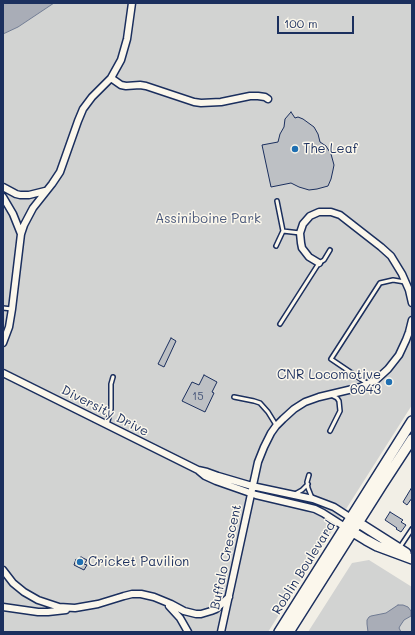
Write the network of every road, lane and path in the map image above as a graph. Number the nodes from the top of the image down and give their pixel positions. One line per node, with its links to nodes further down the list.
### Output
1 (132, 3): 2 (street)
2 (111, 78): 3 (street); 5 (street)
3 (268, 99)
4 (3, 187): 5 (street)
5 (45, 191): 10 (street)
6 (3, 197): 10 (street)
7 (277, 201): 8 (lane)
8 (283, 231): 9 (lane); 11 (lane)
9 (300, 233): 13 (street); 14 (street)
10 (21, 234): 17 (street)
11 (276, 246)
12 (330, 250): 13 (lane)
13 (318, 263): 19 (lane)
14 (406, 282): 15 (street); 23 (lane)
15 (412, 303)
16 (3, 308): 17 (lane)
17 (12, 309): 20 (street)
18 (412, 320): 23 (street, Buffalo Crescent)
19 (280, 324)
20 (3, 344)
21 (3, 373): 27 (street, Diversity Drive)
22 (113, 377): 27 (lane)
23 (368, 384): 24 (street, Buffalo Crescent)
24 (330, 394): 28 (street, Buffalo Crescent); 29 (lane)
25 (234, 397): 28 (lane)
26 (412, 422): 30 (main road, Roblin Boulevard)
27 (108, 425): 31 (street, Diversity Drive)
28 (276, 426): 34 (street, Buffalo Crescent)
29 (330, 431)
30 (410, 436): 38 (main road, Roblin Boulevard)
31 (198, 470): 34 (street, Diversity Drive); 35 (street, Diversity Drive)
32 (309, 475): 33 (lane)
33 (308, 484): 36 (lane); 37 (lane)
34 (252, 486): 35 (street, Buffalo Crescent); 36 (street, Diversity Drive)
35 (251, 494): 39 (street, Diversity Drive); 44 (street, Buffalo Crescent)
36 (293, 495): 37 (street, Diversity Drive)
37 (313, 499): 38 (street, Diversity Drive)
38 (354, 521): 39 (main road, Roblin Boulevard); 41 (main road)
39 (349, 529): 41 (main road); 50 (main road, Roblin Boulevard); 51 (main road, Roblin Boulevard)
40 (412, 529): 41 (lane)
41 (398, 550): 42 (main road)
42 (412, 558)
43 (3, 570): 47 (street)
44 (229, 597): 45 (street); 49 (street, Buffalo Crescent)
45 (168, 603): 47 (street); 48 (street)
46 (3, 607): 47 (street)
47 (75, 608)
48 (188, 632)
49 (221, 632)
50 (279, 632)
51 (289, 632)

